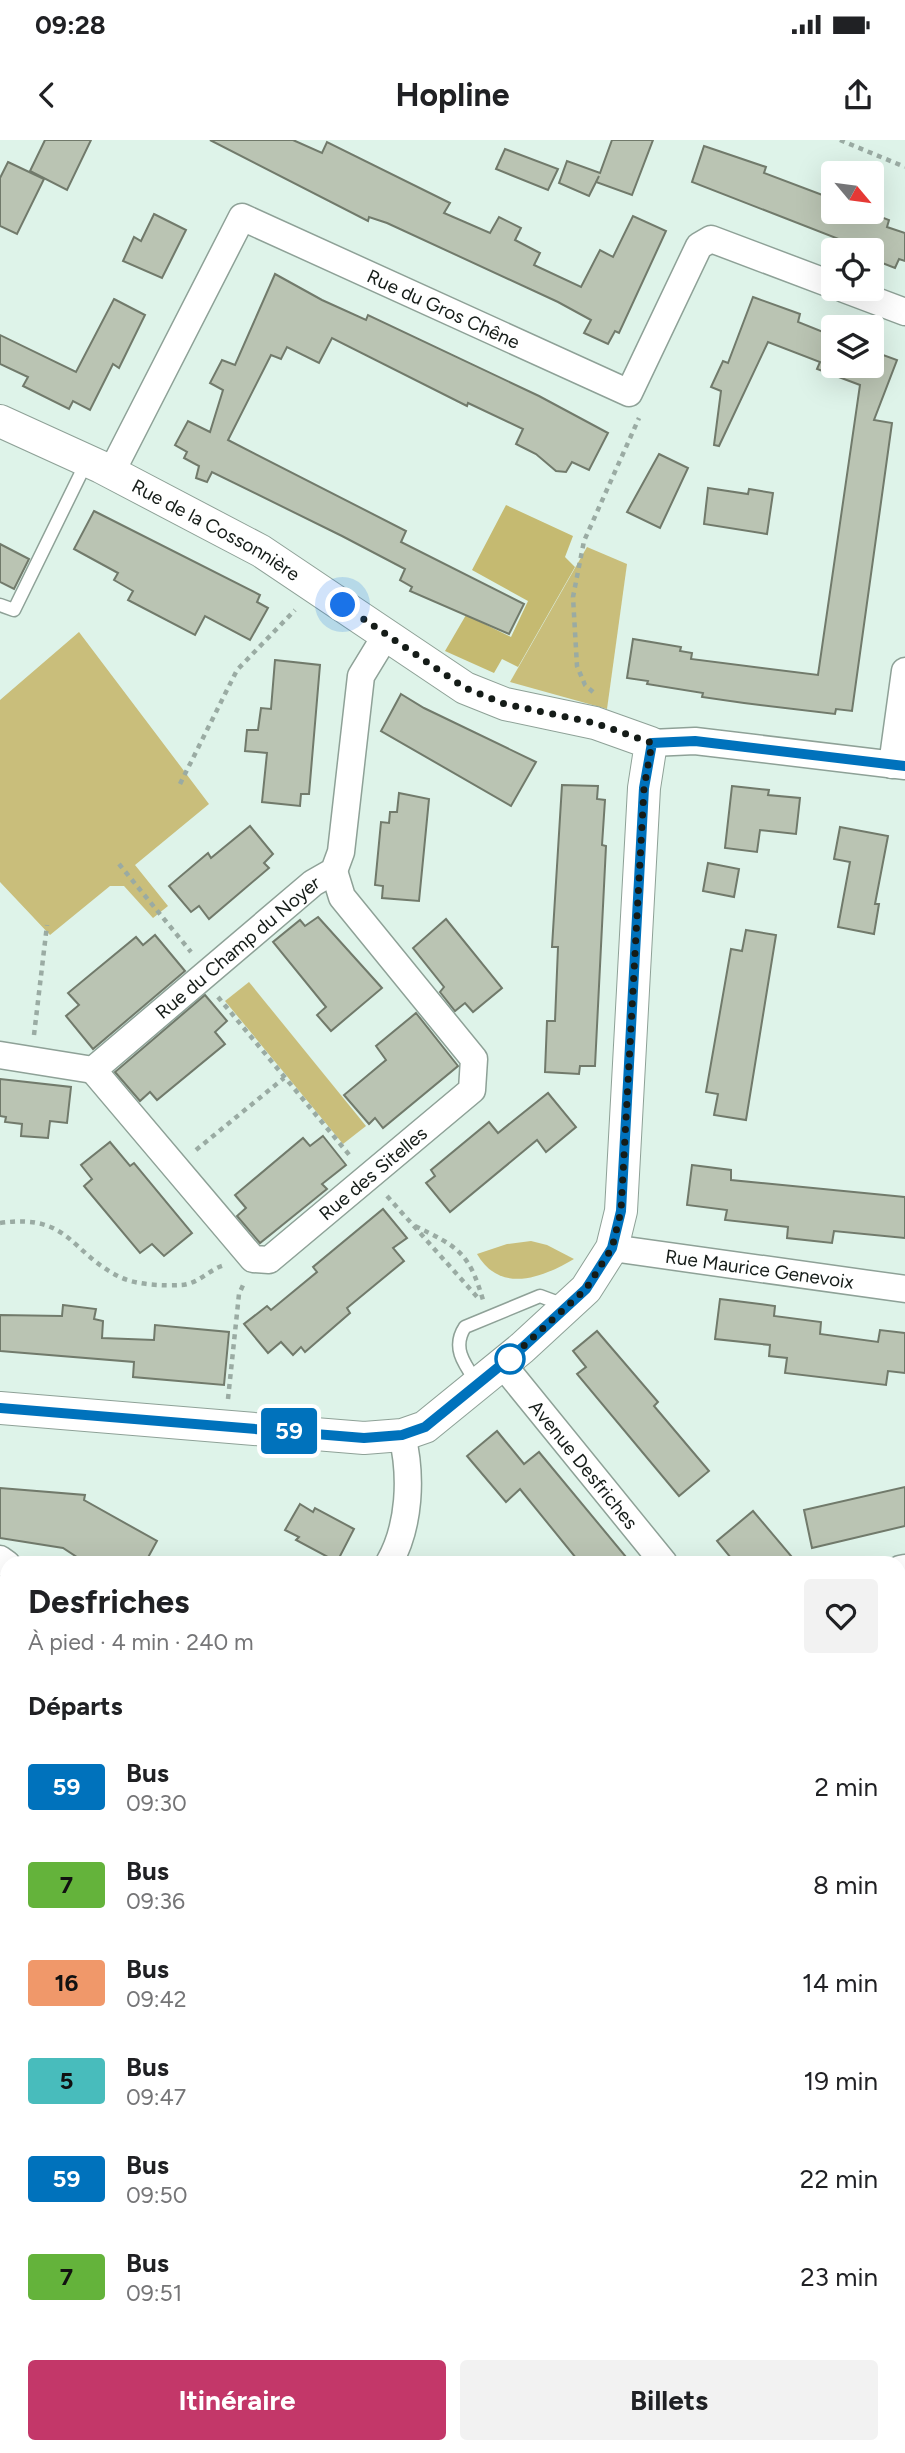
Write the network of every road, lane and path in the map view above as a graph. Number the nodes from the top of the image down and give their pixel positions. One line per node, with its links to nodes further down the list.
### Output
1 (839, 140): 2 (path)
2 (905, 167)
3 (821, 280): 6 (street)
4 (876, 301): 5 (street)
5 (905, 312)
6 (629, 393): 8 (street, Rue du Gros Chêne); 13 (path)
7 (0, 421): 8 (street, Rue de la Cossonnière)
8 (99, 467): 9 (street, Rue de la Cossonnière); 10 (lane)
9 (321, 590): 11 (street, Rue de la Cossonnière); 16 (path)
10 (0, 604)
11 (386, 635): 14 (street, Rue de la Cossonnière); 18 (street, Rue du Champ du Noyer)
12 (905, 670): 15 (street)
13 (598, 696)
14 (652, 743): 15 (street, Rue de la Cossonnière); 29 (street)
15 (898, 766)
16 (180, 784)
17 (119, 864): 20 (path)
18 (334, 871): 20 (street, Rue du Champ du Noyer); 26 (street, Rue des Sitelles)
19 (47, 925): 22 (path)
20 (204, 974): 23 (street, Rue du Champ du Noyer); 24 (path)
21 (0, 1055): 22 (street)
22 (31, 1060): 23 (street)
23 (93, 1070): 25 (street)
24 (284, 1078): 25 (path); 26 (path)
25 (176, 1167): 30 (street)
26 (368, 1175): 28 (path); 30 (street, Rue des Sitelles)
27 (0, 1223): 30 (path)
28 (411, 1224): 28 (path)
29 (612, 1248): 31 (street, Rue Maurice Genevoix); 32 (street)
30 (253, 1259): 36 (path)
31 (905, 1289)
32 (568, 1306): 33 (street); 34 (lane)
33 (503, 1365): 34 (street); 39 (street, Avenue Desfriches)
34 (478, 1384): 37 (street)
35 (0, 1408): 36 (street)
36 (225, 1426): 37 (street)
37 (402, 1435): 38 (street)
38 (392, 1556)
39 (658, 1556)

